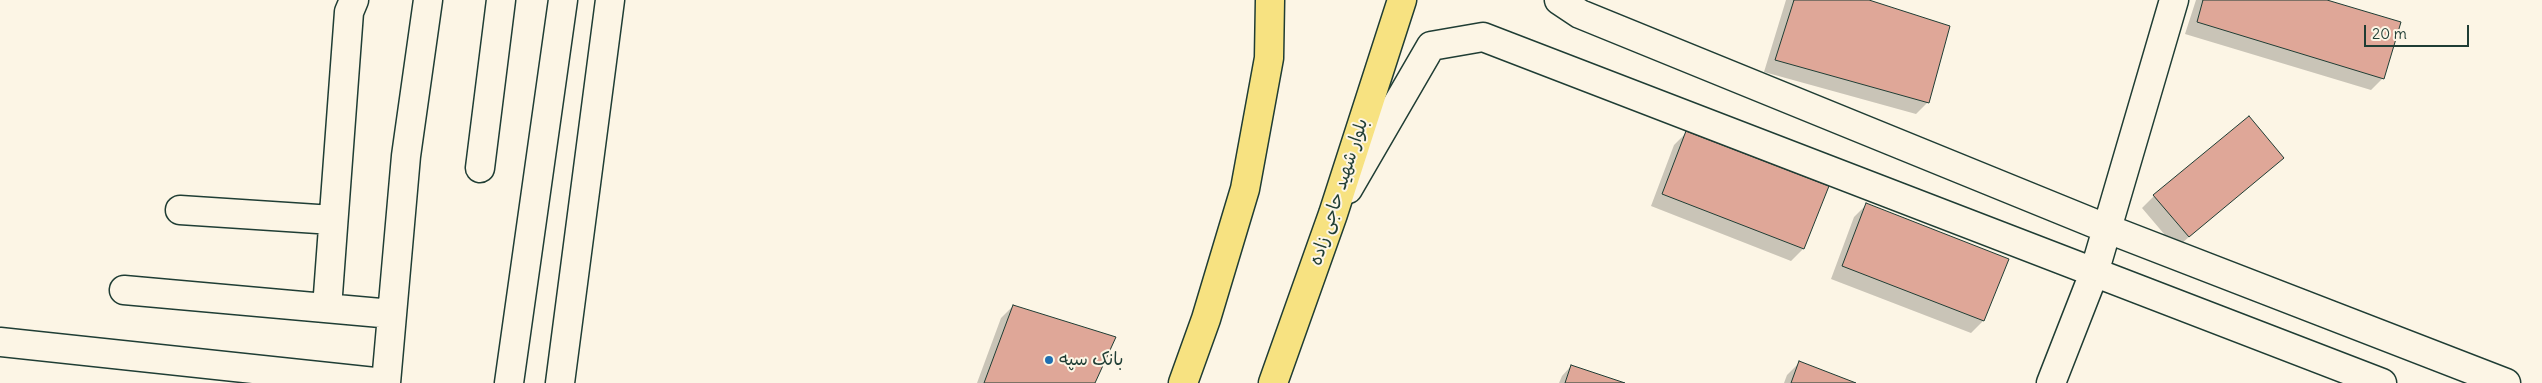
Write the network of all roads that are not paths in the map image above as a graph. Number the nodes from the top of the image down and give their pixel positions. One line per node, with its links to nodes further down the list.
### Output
1 (354, 0): 13 (lane)
2 (428, 0): 18 (lane)
3 (500, 0): 10 (lane)
4 (563, 0): 22 (lane)
5 (610, 0): 23 (lane)
6 (1270, 0): 20 (main road)
7 (1402, 0): 12 (main road, بلوار شهید حاجی زاده)
8 (1559, 0): 14 (lane)
9 (2174, 0): 14 (lane)
10 (480, 168)
11 (180, 210): 13 (lane)
12 (1333, 214): 15 (lane); 24 (main road, بلوار شهید حاجی زاده)
13 (333, 220): 17 (lane)
14 (2108, 229): 15 (lane); 27 (lane)
15 (2094, 273): 25 (lane); 26 (lane)
16 (124, 290): 17 (lane)
17 (327, 308): 18 (lane)
18 (392, 314): 21 (lane)
19 (0, 342): 21 (lane)
20 (1183, 382)
21 (385, 383)
22 (509, 383)
23 (560, 383)
24 (1273, 383)
25 (2051, 383)
26 (2382, 383)
27 (2506, 383)

